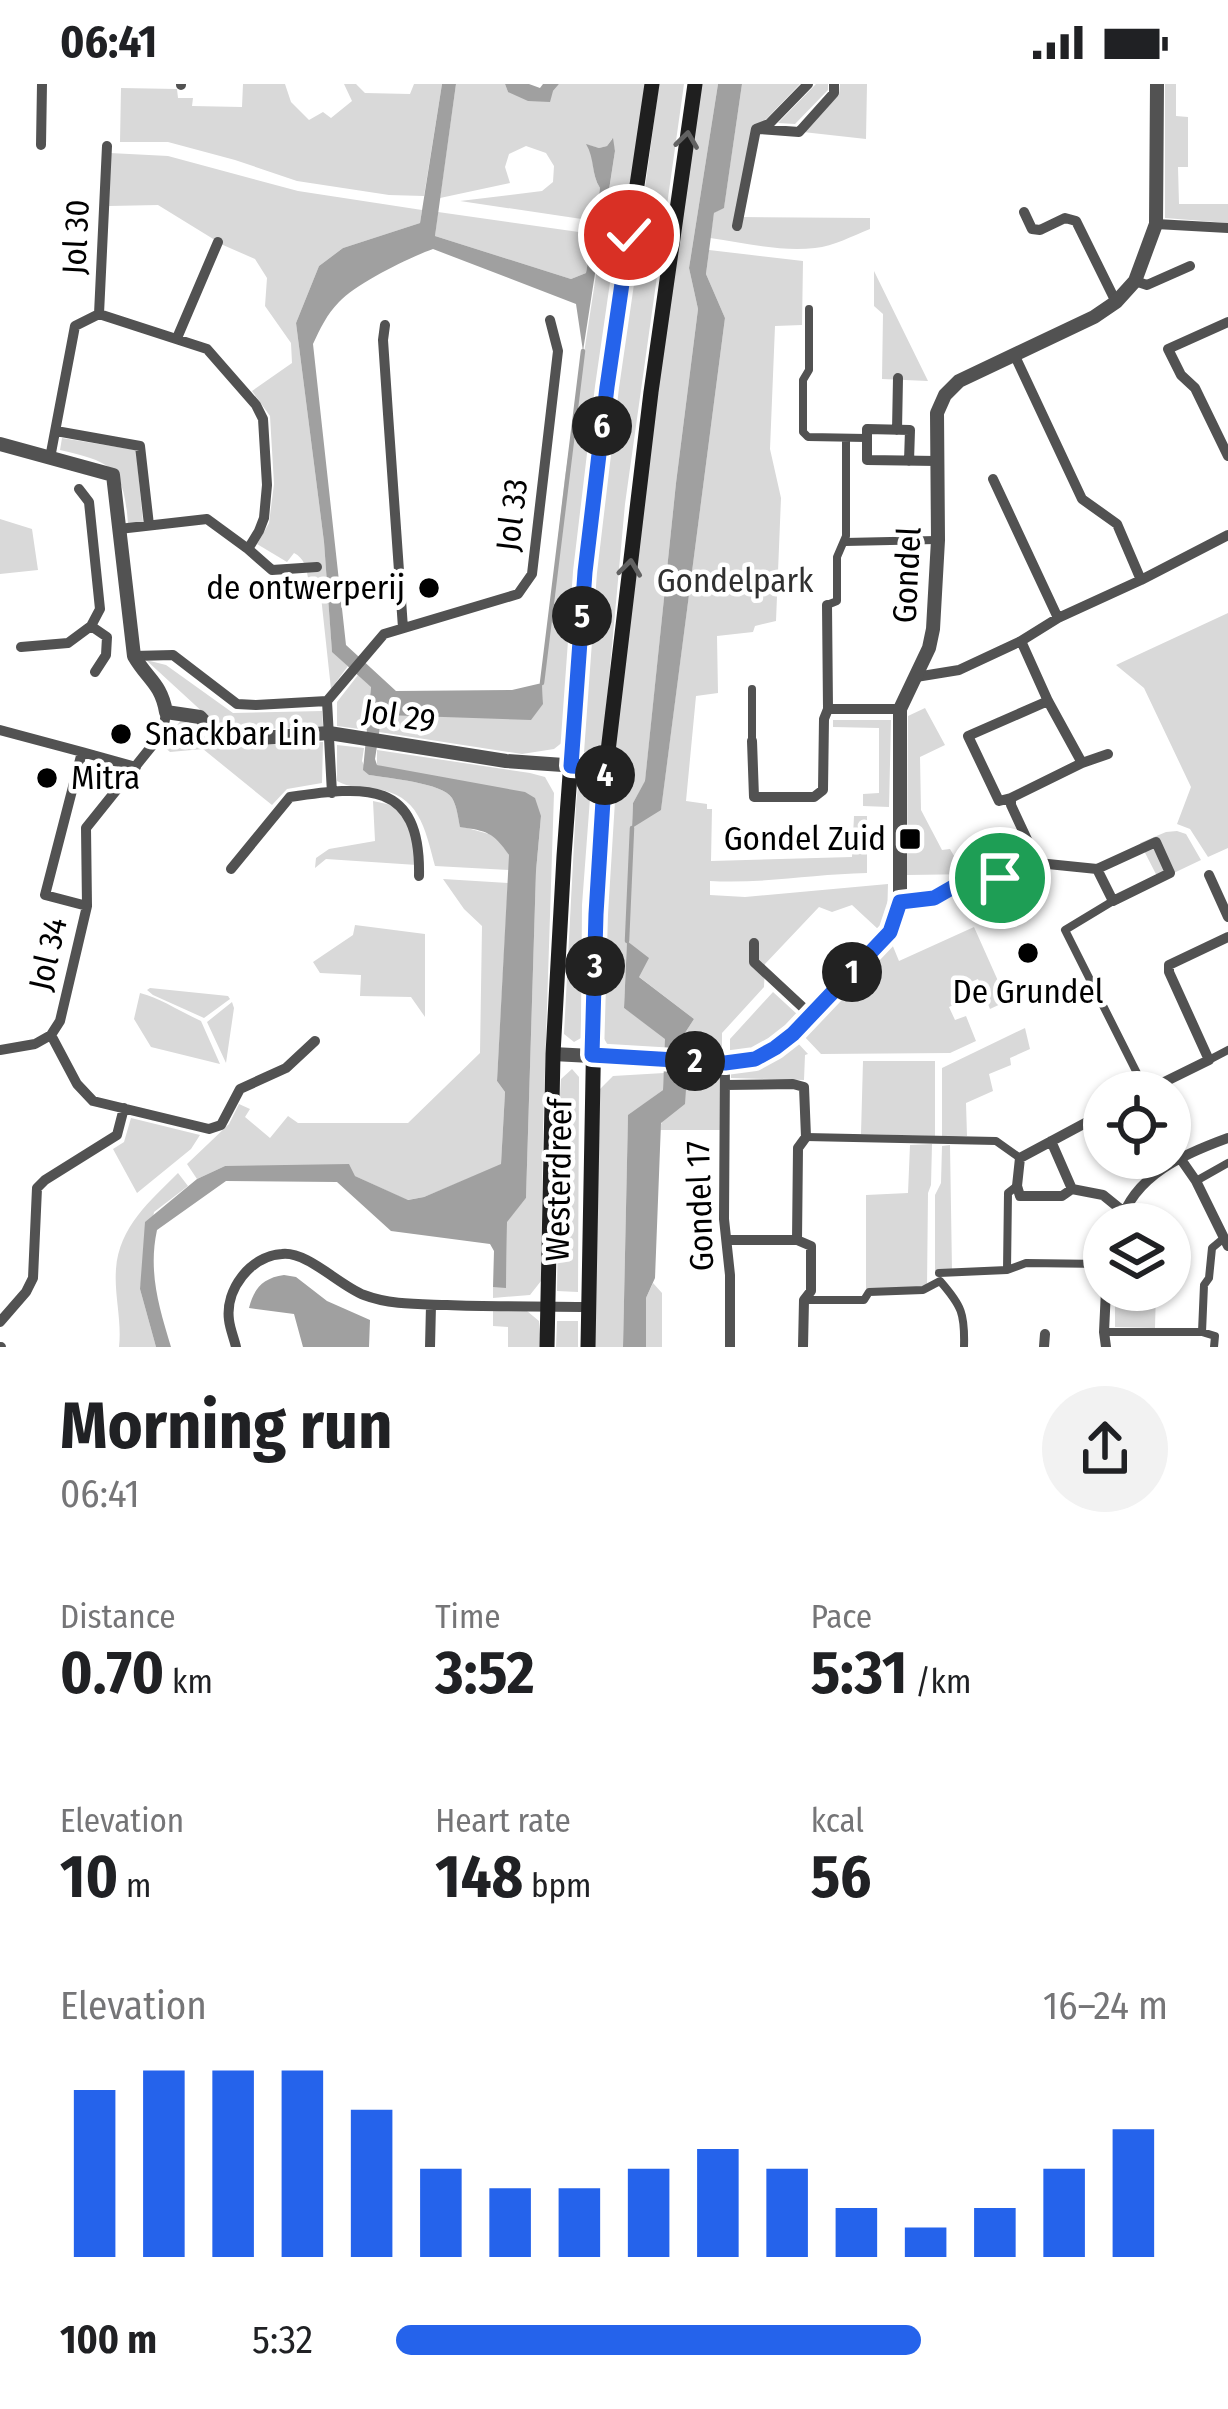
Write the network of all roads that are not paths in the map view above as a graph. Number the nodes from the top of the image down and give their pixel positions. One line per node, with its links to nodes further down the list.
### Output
1 (42, 84): 8 (street)
2 (652, 84): 68 (main road, Westerdreef)
3 (695, 84): 70 (main road, Westerdreef, one-way to 3)
4 (808, 84): 7 (street)
5 (834, 84): 7 (street)
6 (1157, 84): 11 (street, Gondel)
7 (756, 129): 12 (street)
8 (41, 145)
9 (107, 146): 19 (street, Jol 30)
10 (1024, 212): 17 (street)
11 (1156, 224): 13 (street); 16 (street, Gondel)
12 (737, 226)
13 (1228, 228)
14 (218, 242): 23 (street)
15 (1190, 266): 16 (street)
16 (1135, 281): 17 (street, Gondel)
17 (1116, 302): 24 (street, Gondel)
18 (809, 309): 28 (street)
19 (99, 314): 23 (street); 26 (street, Jol 30)
20 (550, 320): 50 (street, Jol 33)
21 (1228, 322): 31 (street)
22 (385, 325): 50 (street)
23 (176, 338): 42 (street)
24 (1014, 354): 34 (street, Gondel); 44 (street)
25 (898, 378): 27 (street)
26 (56, 430): 32 (street, Jol 30); 37 (street)
27 (898, 430): 29 (street); 33 (street)
28 (846, 438): 29 (street); 41 (street)
29 (867, 438): 33 (street)
30 (0, 444): 32 (street)
31 (1228, 456)
32 (50, 458): 38 (street)
33 (909, 461): 34 (street)
34 (937, 461): 40 (street, Gondel)
35 (993, 478): 48 (street)
36 (80, 489): 47 (street)
37 (149, 525): 38 (street); 42 (street)
38 (119, 529): 46 (street)
39 (1228, 535): 44 (street)
40 (938, 540): 41 (street); 55 (street, Gondel)
41 (845, 542): 45 (street)
42 (248, 549): 43 (street)
43 (317, 567)
44 (1141, 580): 48 (street)
45 (827, 605): 59 (street)
46 (130, 606): 47 (street); 53 (street)
47 (100, 609): 49 (street)
48 (1058, 618): 51 (street)
49 (91, 626): 52 (street); 54 (street)
50 (403, 628): 58 (street, Jol 33)
51 (1021, 641): 55 (street); 57 (street)
52 (20, 646)
53 (134, 656): 58 (street); 61 (street)
54 (95, 672)
55 (916, 677): 60 (street, Gondel)
56 (752, 689): 64 (street)
57 (1048, 700): 67 (street); 72 (street)
58 (327, 701): 63 (street)
59 (828, 709): 60 (street); 64 (street)
60 (899, 709): 79 (street, Gondel)
61 (166, 712): 63 (street, Jol 29); 69 (street, Jol 34)
62 (0, 730): 65 (street)
63 (329, 733): 68 (street, Jol 29); 71 (street)
64 (752, 742)
65 (82, 752): 69 (street); 80 (street)
66 (1108, 754): 67 (street)
67 (1082, 763): 72 (street)
68 (571, 766): 70 (street, Jol 29); 89 (main road, Westerdreef)
69 (136, 767): 80 (street, Jol 34)
70 (605, 768): 90 (main road, Westerdreef)
71 (332, 793): 74 (street); 77 (street)
72 (1011, 798): 73 (street)
73 (1038, 863): 75 (street); 79 (street)
74 (231, 869)
75 (1097, 869): 78 (street); 78 (street)
76 (1208, 875): 81 (street)
77 (419, 876)
78 (1113, 901): 93 (street)
79 (900, 902): 84 (street)
80 (87, 906): 85 (street, Jol 34)
81 (1228, 917)
82 (1228, 937): 91 (street)
83 (754, 943): 84 (street)
84 (811, 1015): 92 (street)
85 (51, 1035): 87 (street); 96 (street, Jol 34)
86 (316, 1041): 96 (street, Jol 34)
87 (0, 1050)
88 (1228, 1050): 91 (street)
89 (553, 1054): 90 (street); 119 (main road, Westerdreef)
90 (592, 1055): 92 (street); 120 (main road, Westerdreef)
91 (1209, 1060): 94 (street)
92 (725, 1063): 95 (street, Gondel 17)
93 (1135, 1071)
94 (1186, 1071)
95 (725, 1085): 98 (street); 111 (street, Gondel 17)
96 (124, 1108): 122 (street)
97 (1083, 1124): 100 (street)
98 (806, 1137): 102 (street); 112 (street)
99 (1228, 1138): 101 (street)
100 (1051, 1141): 102 (street); 108 (street)
101 (1191, 1153)
102 (1020, 1157): 107 (street)
103 (1228, 1163): 106 (street)
104 (1191, 1174): 106 (street)
105 (1151, 1179): 110 (street)
106 (1196, 1181): 113 (street)
107 (1017, 1186): 108 (street); 115 (street)
108 (1072, 1189): 109 (street)
109 (1108, 1203)
110 (1132, 1203)
111 (727, 1240): 112 (street); 129 (street, Gondel 17)
112 (797, 1240): 117 (street)
113 (1227, 1241): 123 (street)
114 (1083, 1264): 115 (street)
115 (1007, 1270): 116 (street)
116 (938, 1273)
117 (804, 1300): 130 (street); 131 (street)
118 (431, 1305): 119 (street); 125 (street); 126 (street)
119 (546, 1306): 120 (street); 127 (main road, Westerdreef)
120 (587, 1307): 128 (main road, Westerdreef)
121 (1105, 1311): 124 (street)
122 (0, 1322)
123 (1202, 1331): 124 (street); 133 (street)
124 (1104, 1332): 132 (street)
125 (236, 1347)
126 (430, 1347)
127 (548, 1347)
128 (588, 1347)
129 (730, 1347)
130 (803, 1347)
131 (964, 1347)
132 (1106, 1347)
133 (1214, 1347)

